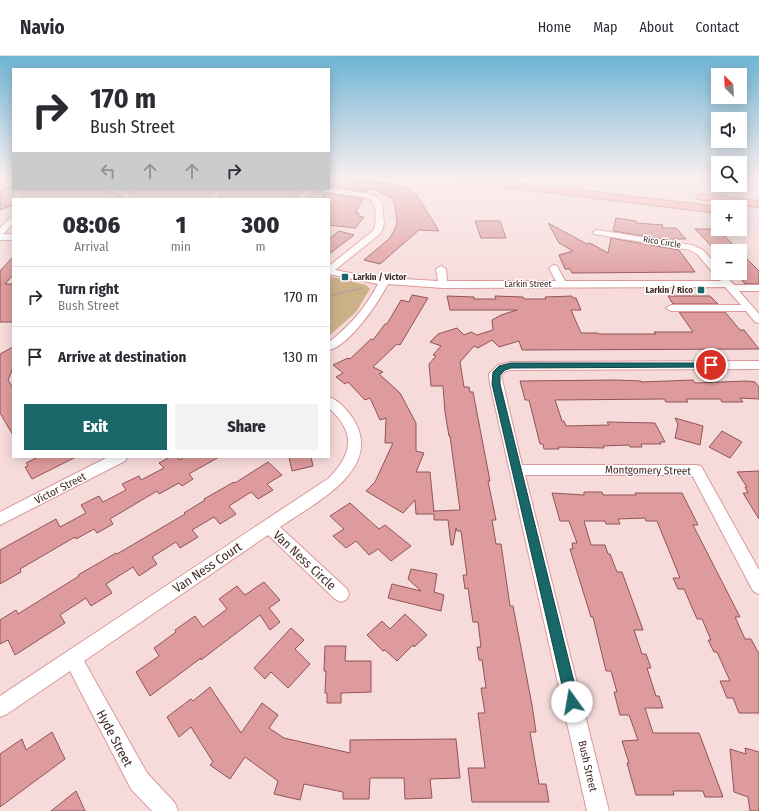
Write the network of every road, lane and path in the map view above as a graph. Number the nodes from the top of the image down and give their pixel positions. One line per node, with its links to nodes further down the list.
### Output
1 (379, 213): 11 (street)
2 (747, 214): 3 (highway)
3 (759, 215)
4 (12, 221): 5 (street)
5 (0, 232)
6 (597, 232): 9 (street, Rico Circle)
7 (0, 237): 8 (street)
8 (12, 237)
9 (711, 265)
10 (554, 268): 16 (street)
11 (330, 269)
12 (441, 269): 17 (street)
13 (330, 270): 15 (street, Larkin Street)
14 (725, 280): 19 (street, Rico Circle)
15 (384, 282): 17 (street, Larkin Street); 26 (street)
16 (562, 284): 17 (street, Larkin Street); 19 (street, Larkin Street)
17 (443, 285)
18 (366, 287): 22 (path)
19 (732, 288): 20 (street); 21 (street); 24 (street, Rico Circle)
20 (759, 288)
21 (759, 293)
22 (330, 296)
23 (671, 308): 24 (street)
24 (748, 308): 25 (street, Rico Circle)
25 (759, 320)
26 (330, 346)
27 (759, 365): 30 (street, Bush Street)
28 (330, 402): 32 (street, Van Ness Court)
29 (113, 458): 31 (street, Victor Street)
30 (517, 470): 33 (street, Montgomery Street); 38 (street, Bush Street)
31 (0, 519)
32 (269, 526): 34 (street, Van Ness Circle); 35 (street, Van Ness Court)
33 (759, 586)
34 (342, 594)
35 (73, 658): 36 (street, Van Ness Court); 37 (street, Hyde Street)
36 (0, 707)
37 (167, 811)
38 (598, 811)

